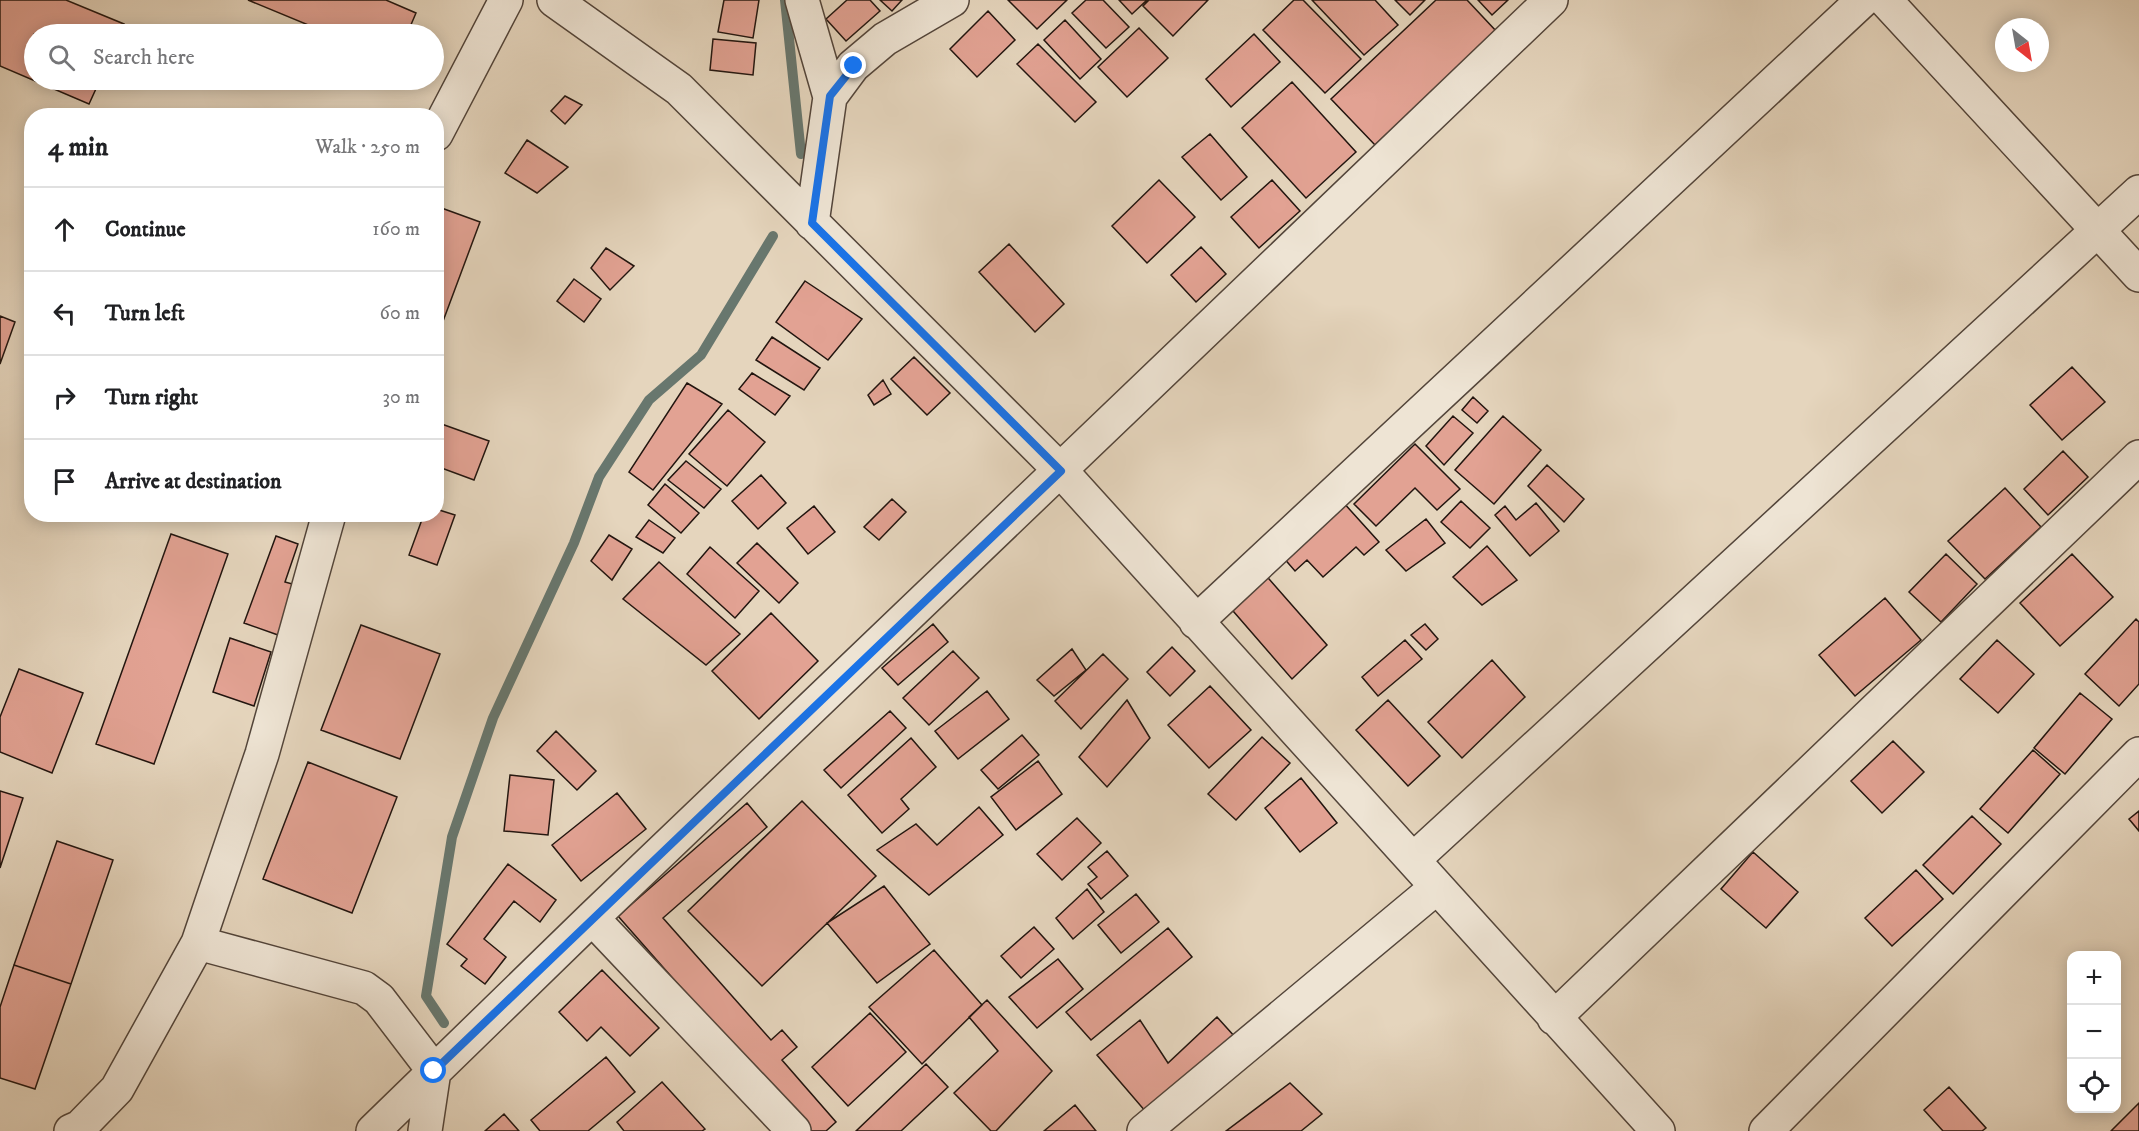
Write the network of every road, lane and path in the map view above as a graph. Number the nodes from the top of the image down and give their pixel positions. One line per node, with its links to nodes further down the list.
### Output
1 (506, 0): 9 (street)
2 (554, 0): 11 (street)
3 (802, 0): 8 (street)
4 (952, 0): 8 (street)
5 (1551, 0): 15 (street)
6 (1863, 0): 17 (street)
7 (1885, 0): 12 (street)
8 (830, 96): 11 (street)
9 (444, 119)
10 (2139, 192): 12 (street)
11 (812, 223): 15 (street)
12 (2098, 229): 13 (street); 19 (street)
13 (2139, 275)
14 (2139, 457): 23 (street)
15 (1061, 471): 17 (street); 21 (street)
16 (327, 522): 22 (street)
17 (1196, 622): 19 (street)
18 (2139, 754): 31 (street)
19 (1413, 860): 20 (street)
20 (1437, 887): 23 (street); 29 (street)
21 (592, 918): 24 (street); 28 (street)
22 (198, 943): 24 (street); 25 (street)
23 (1554, 1018): 30 (street)
24 (434, 1071): 26 (street); 27 (street)
25 (71, 1131)
26 (373, 1131)
27 (424, 1131)
28 (794, 1131)
29 (1144, 1131)
30 (1658, 1131)
31 (1766, 1131)

